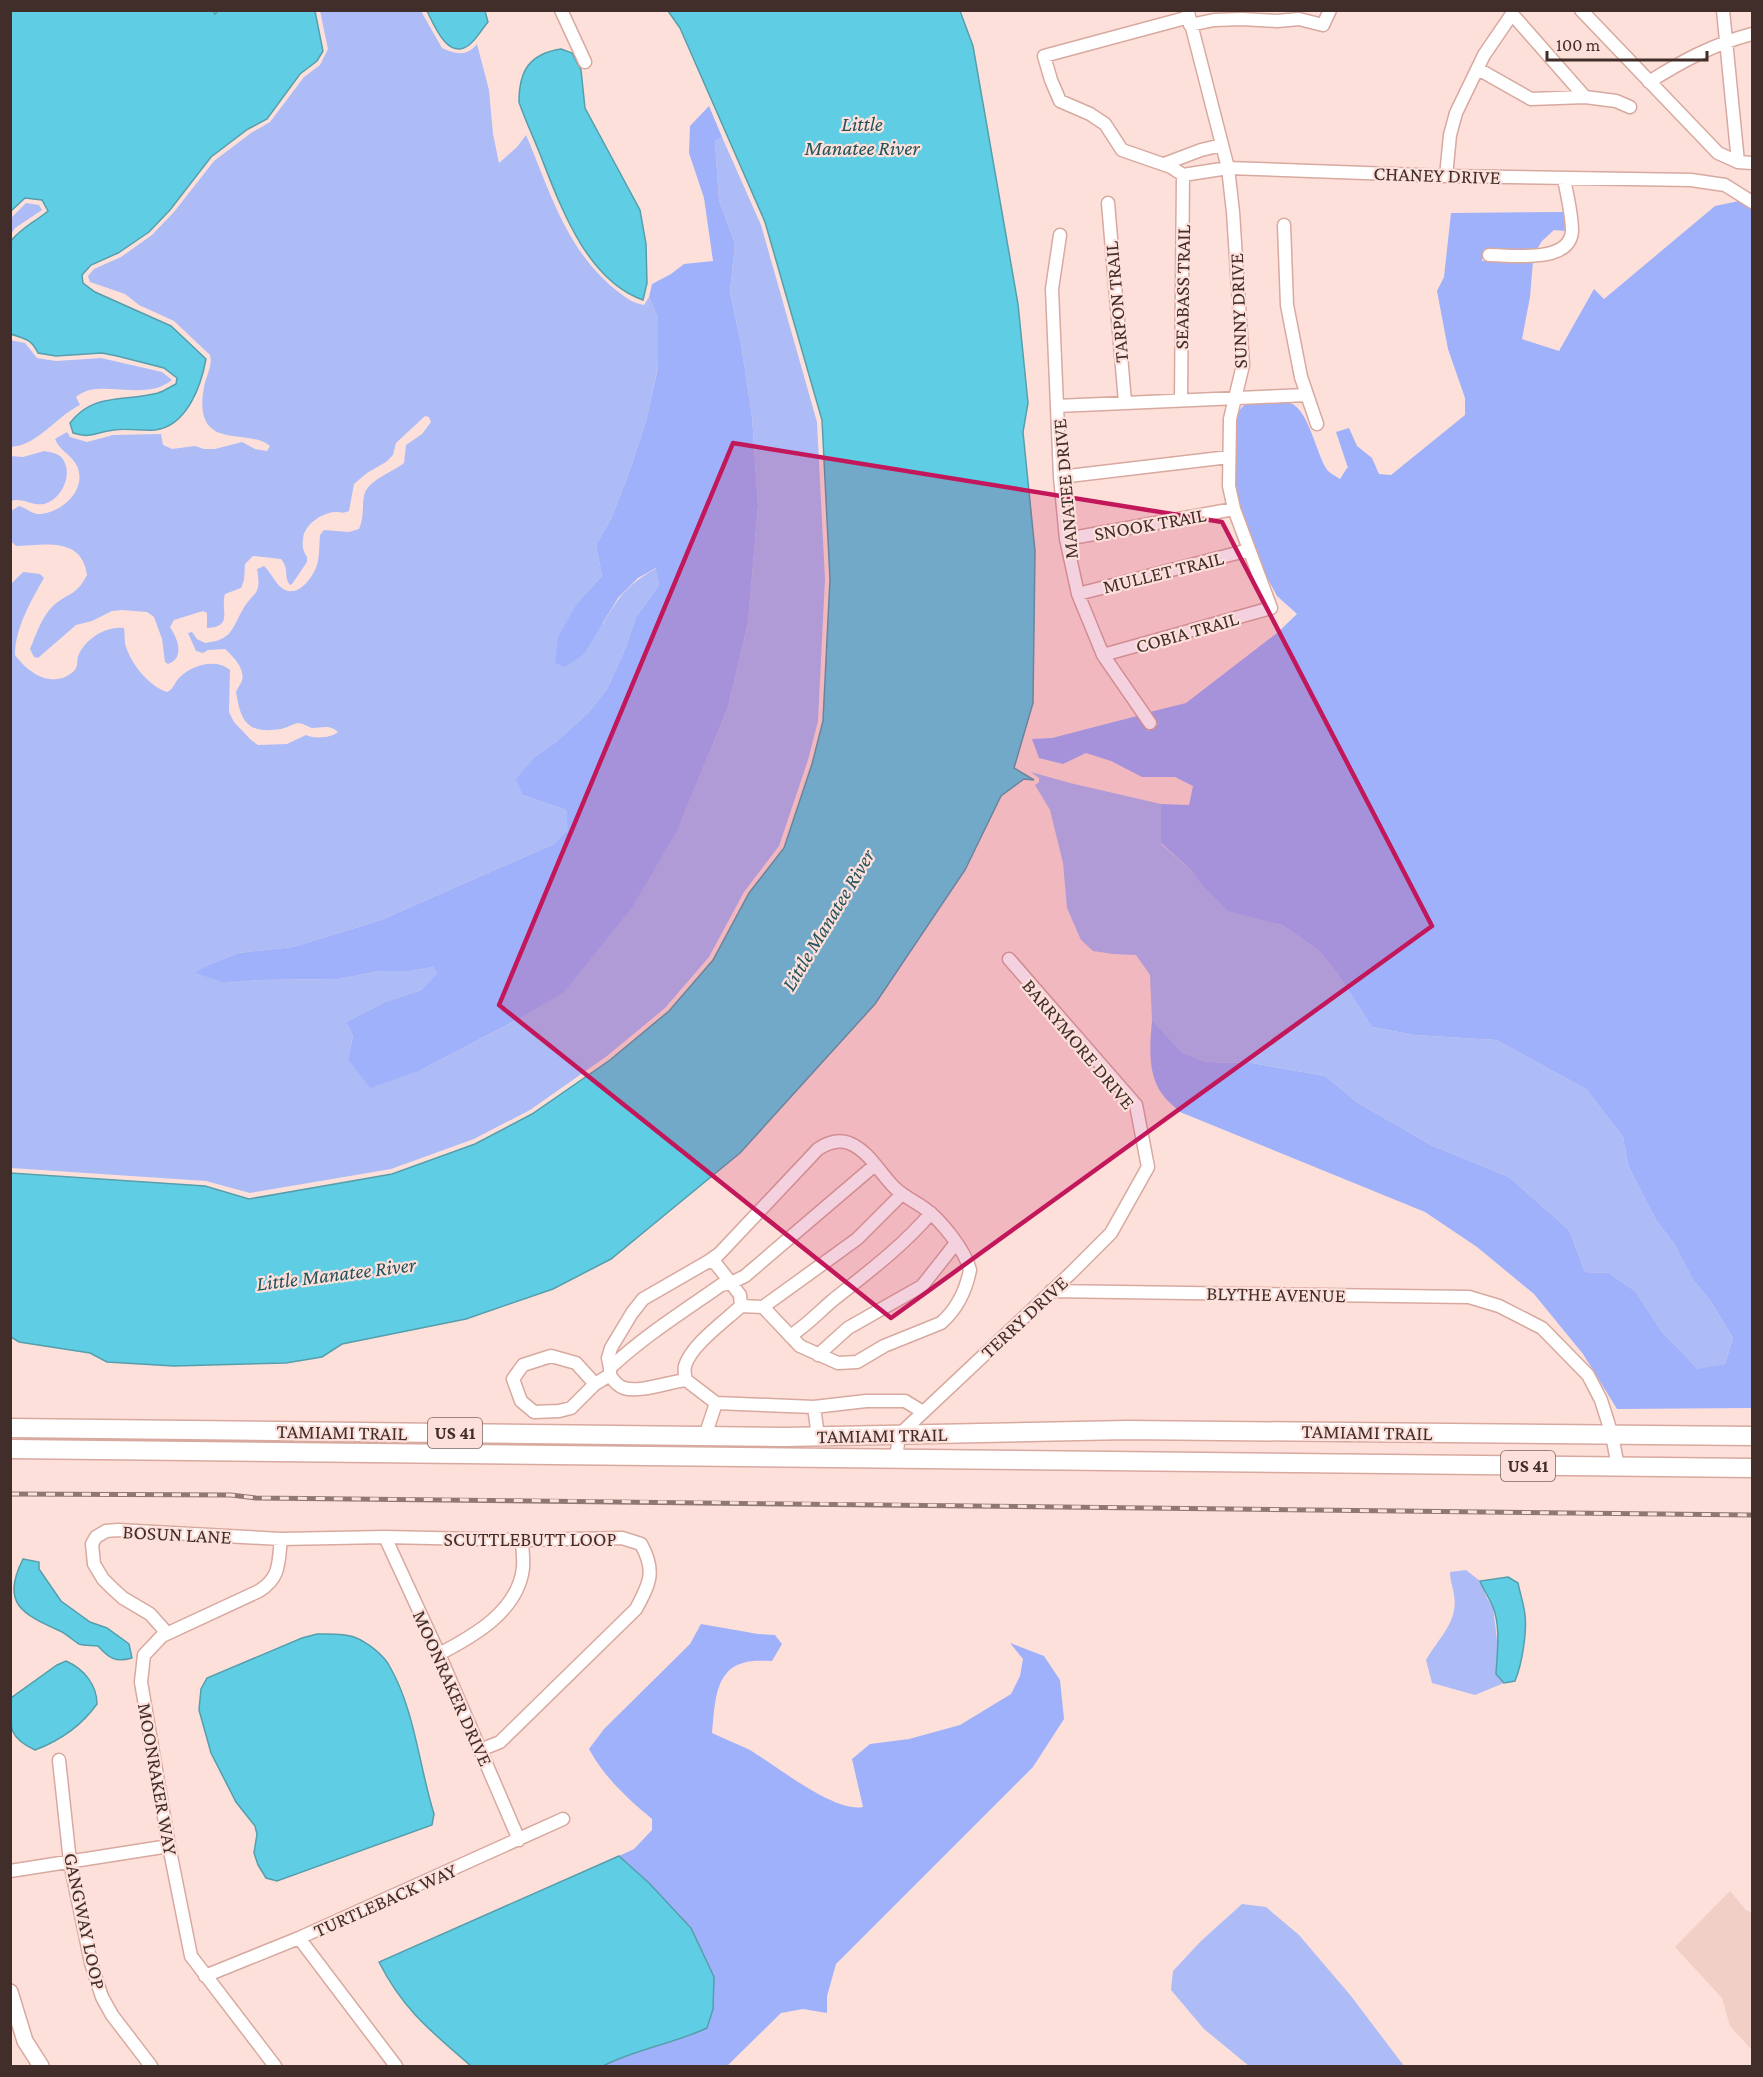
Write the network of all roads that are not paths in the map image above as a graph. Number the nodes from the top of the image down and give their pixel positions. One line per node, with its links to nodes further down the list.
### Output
1 (561, 10): 8 (street)
2 (1330, 10): 5 (street)
3 (1581, 10): 10 (street)
4 (1722, 10): 7 (street)
5 (1189, 18): 13 (street, SUNNY DRIVE); 16 (street)
6 (1752, 34): 7 (street)
7 (1726, 41): 10 (street); 14 (street)
8 (585, 62)
9 (1478, 69): 11 (street); 11 (street); 19 (street)
10 (1649, 82): 14 (street)
11 (1585, 97): 12 (street)
12 (1630, 107)
13 (1222, 145): 16 (street); 17 (street, SUNNY DRIVE)
14 (1738, 162): 15 (street)
15 (1752, 163)
16 (1164, 164): 18 (street)
17 (1228, 168): 18 (street, CHANEY DRIVE); 19 (street, CHANEY DRIVE); 27 (street, SUNNY DRIVE)
18 (1183, 175): 28 (street, SEABASS TRAIL)
19 (1446, 176): 20 (street, CHANEY DRIVE)
20 (1564, 179): 21 (street, CHANEY DRIVE); 25 (street)
21 (1752, 202)
22 (1108, 203): 29 (street, TARPON TRAIL)
23 (1284, 225): 26 (street)
24 (1060, 235): 30 (street, MANATEE DRIVE)
25 (1489, 255)
26 (1307, 395): 27 (street); 31 (street)
27 (1235, 398): 28 (street); 32 (street, SUNNY DRIVE)
28 (1181, 400): 29 (street)
29 (1125, 402): 30 (street)
30 (1057, 406): 33 (street, MANATEE DRIVE)
31 (1317, 424)
32 (1229, 457): 33 (street); 34 (street, SUNNY DRIVE)
33 (1060, 477): 35 (street, MANATEE DRIVE)
34 (1234, 509): 35 (street, SNOOK TRAIL); 36 (street, SUNNY DRIVE)
35 (1066, 539): 37 (street, MANATEE DRIVE)
36 (1249, 550): 37 (street, MULLET TRAIL); 38 (street, SUNNY DRIVE)
37 (1078, 594): 39 (street, MANATEE DRIVE)
38 (1271, 608): 39 (street, COBIA TRAIL)
39 (1103, 655): 40 (street, MANATEE DRIVE)
40 (1150, 723)
41 (1009, 959): 43 (street, BARRYMORE DRIVE)
42 (875, 1165): 44 (street); 47 (street); 48 (street)
43 (1148, 1167): 49 (street, TERRY DRIVE)
44 (902, 1194): 45 (street); 51 (street)
45 (931, 1213): 46 (street); 52 (street)
46 (956, 1244): 53 (street); 53 (street)
47 (709, 1261): 48 (street); 54 (street)
48 (731, 1283): 50 (street); 54 (street)
49 (1051, 1291): 59 (street, TERRY DRIVE); 63 (street, BLYTHE AVENUE)
50 (741, 1306): 51 (street); 55 (street)
51 (763, 1307): 52 (street)
52 (790, 1336): 53 (street)
53 (818, 1355)
54 (610, 1371): 55 (street); 56 (street)
55 (686, 1380): 57 (street)
56 (595, 1384): 56 (street)
57 (716, 1403): 58 (street); 64 (street)
58 (814, 1407): 59 (street); 65 (street)
59 (923, 1412): 62 (street, TERRY DRIVE)
60 (10, 1428): 61 (main road, TAMIAMI TRAIL / US 41)
61 (290, 1431): 64 (main road, TAMIAMI TRAIL / US 41); 68 (street)
62 (899, 1435): 63 (main road, TAMIAMI TRAIL / US 41); 65 (main road, TAMIAMI TRAIL / US 41); 69 (street)
63 (1612, 1435): 66 (main road, TAMIAMI TRAIL / US 41); 70 (street)
64 (705, 1436): 65 (main road, TAMIAMI TRAIL / US 41)
65 (818, 1436)
66 (1752, 1436)
67 (10, 1449): 68 (main road, TAMIAMI TRAIL / US 41)
68 (291, 1452): 69 (main road, TAMIAMI TRAIL / US 41)
69 (896, 1458): 70 (main road, TAMIAMI TRAIL / US 41)
70 (1617, 1467): 71 (main road, TAMIAMI TRAIL / US 41)
71 (1752, 1468)
72 (385, 1537): 73 (street, SCUTTLEBUTT LOOP); 74 (street, SCUTTLEBUTT LOOP); 76 (street, MOONRAKER DRIVE)
73 (281, 1539): 75 (street, MOONRAKER WAY); 75 (street, BOSUN LANE)
74 (522, 1540): 76 (street); 77 (street, SCUTTLEBUTT LOOP)
75 (167, 1633): 81 (street, MOONRAKER WAY)
76 (439, 1654): 77 (street, MOONRAKER DRIVE)
77 (480, 1750): 80 (street, MOONRAKER DRIVE)
78 (58, 1760): 82 (street, GANGWAY LOOP)
79 (563, 1819): 80 (street, TURTLEBACK WAY)
80 (519, 1840): 84 (street, TURTLEBACK WAY)
81 (169, 1846): 82 (street); 85 (street, MOONRAKER WAY)
82 (70, 1862): 83 (street); 88 (street, GANGWAY LOOP)
83 (10, 1871)
84 (299, 1938): 85 (street, TURTLEBACK WAY); 90 (street)
85 (205, 1976): 89 (street, MOONRAKER WAY)
86 (10, 1992): 87 (street)
87 (40, 2067)
88 (151, 2067)
89 (275, 2067)
90 (396, 2067)

